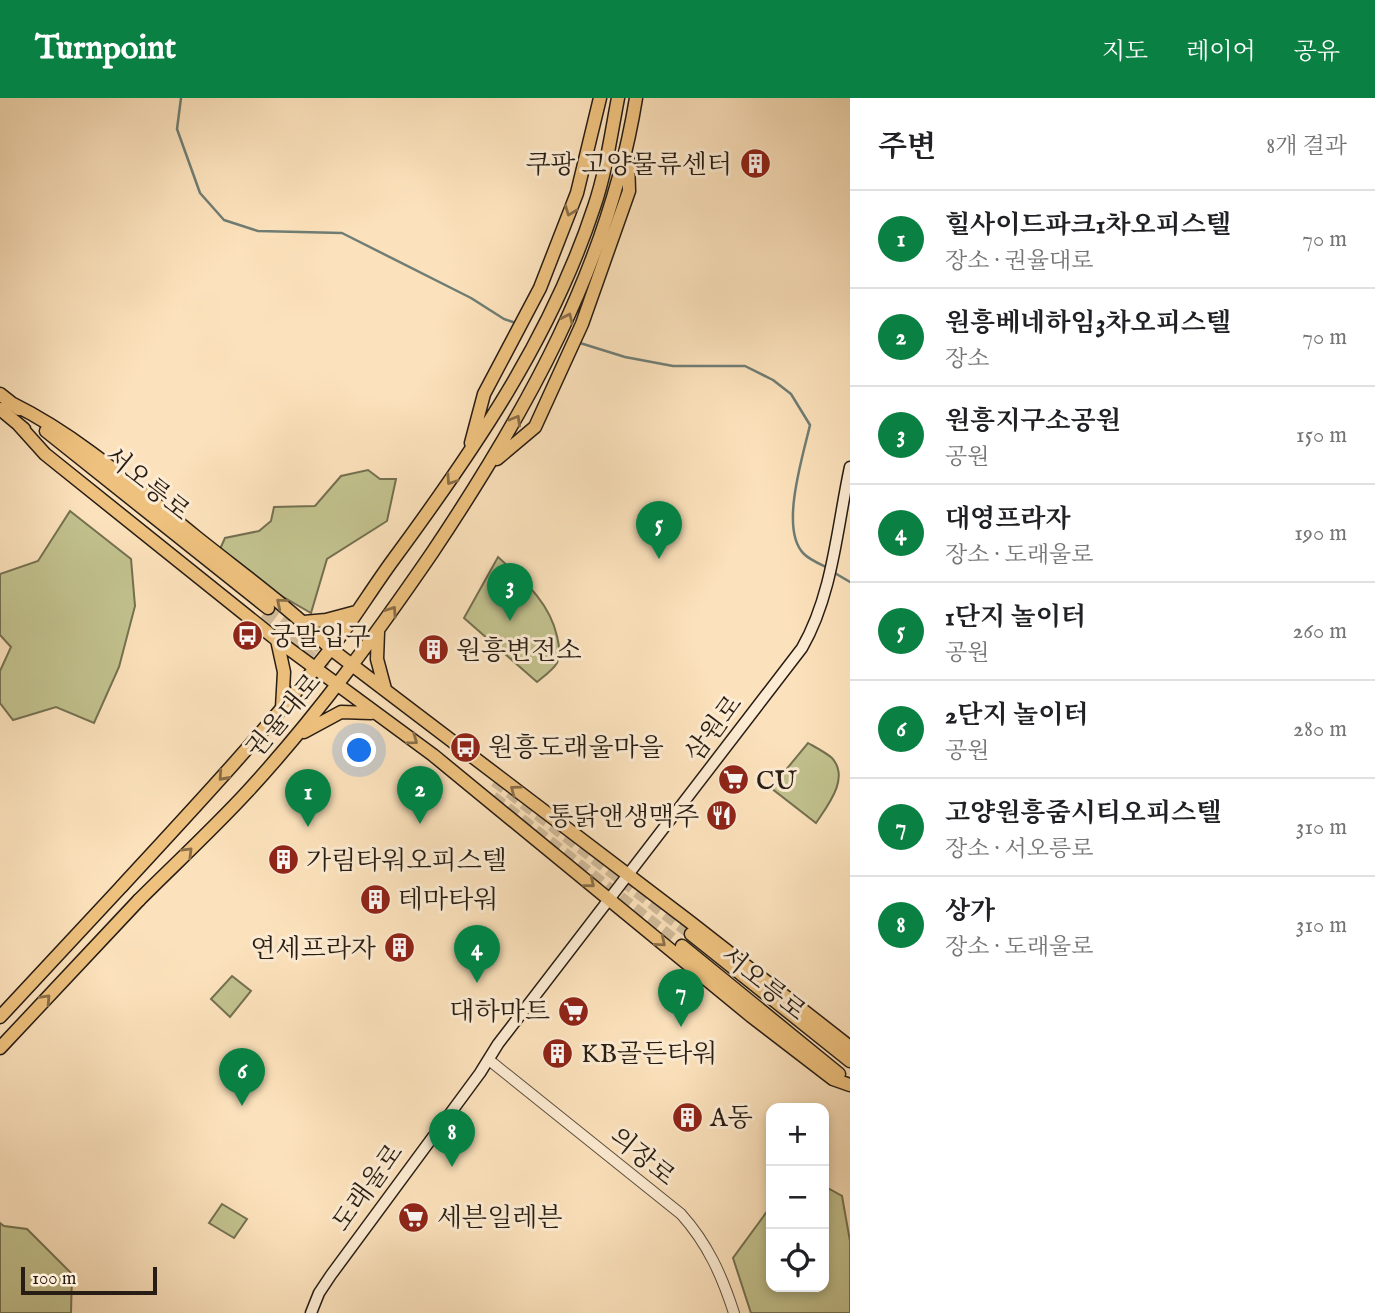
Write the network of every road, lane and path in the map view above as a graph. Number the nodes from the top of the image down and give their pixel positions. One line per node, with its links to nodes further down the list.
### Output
1 (600, 98): 9 (main road, one-way to 9)
2 (618, 98): 9 (main road, 권율대로)
3 (636, 98): 4 (main road)
4 (627, 147): 10 (main road, 권율대로, one-way to 4); 10 (main road)
5 (0, 394): 6 (main road, 서오릉로)
6 (13, 404): 8 (main road, 서오릉로); 13 (main road, one-way to 6)
7 (0, 410): 8 (main road, 서오릉로)
8 (18, 424): 15 (main road)
9 (469, 452): 12 (main road, 권율대로, one-way to 12)
10 (489, 466): 14 (main road, 권율대로, one-way to 10)
11 (850, 467): 24 (main road, 삼원로)
12 (357, 612): 13 (main road); 16 (main road, 권율대로)
13 (304, 622): 16 (main road)
14 (379, 631): 17 (main road, 권율대로); 20 (main road)
15 (276, 640): 18 (main road); 21 (main road)
16 (331, 649): 17 (main road); 18 (main road, 권율대로)
17 (352, 666): 19 (main road, 권율대로); 20 (main road)
18 (315, 668): 19 (main road); 21 (main road, 권율대로)
19 (338, 686): 22 (main road); 23 (main road, 권율대로)
20 (387, 692): 24 (main road, one-way to 20)
21 (282, 708): 28 (main road, 권율대로, one-way to 28)
22 (376, 713): 23 (main road); 25 (main road, one-way to 25)
23 (294, 738): 29 (main road, 권율대로, one-way to 23)
24 (628, 876): 25 (main road, 삼원로); 30 (main road)
25 (613, 894): 31 (main road, 도래울로); 33 (main road, one-way to 33)
26 (691, 934): 32 (main road, 서오릉로)
27 (681, 946): 33 (main road, 서오릉로)
28 (0, 1017)
29 (0, 1048)
30 (850, 1048)
31 (489, 1060): 34 (main road, 도래울로); 35 (street, 의장로)
32 (850, 1061)
33 (850, 1084)
34 (311, 1313)
35 (734, 1313)

